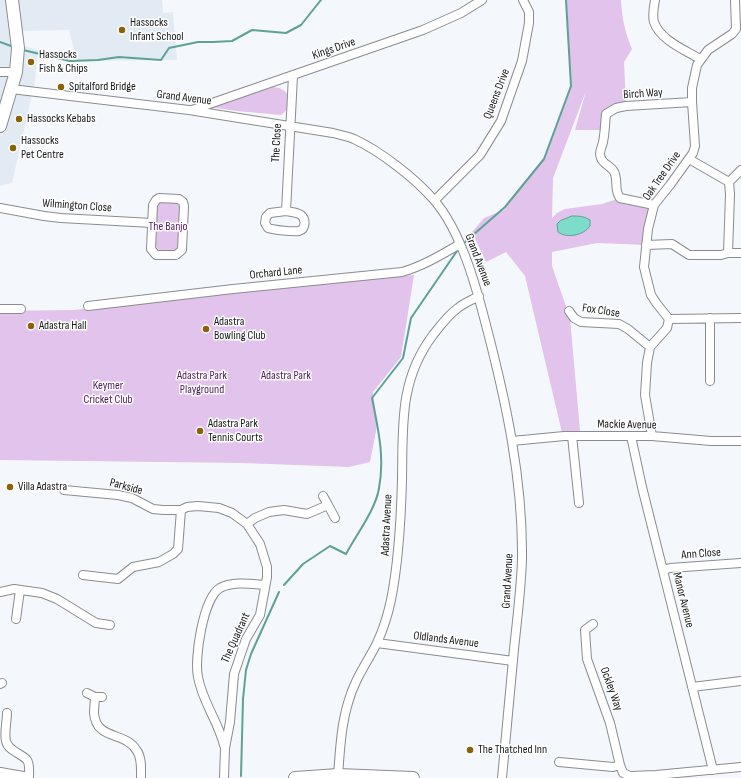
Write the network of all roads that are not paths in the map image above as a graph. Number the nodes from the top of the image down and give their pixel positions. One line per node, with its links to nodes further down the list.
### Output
1 (12, 0): 8 (street)
2 (482, 0): 9 (street, Kings Drive)
3 (523, 0): 18 (street, Queens Drive)
4 (655, 0): 6 (street)
5 (735, 0): 6 (street, Oak Tree Drive)
6 (700, 59): 11 (street, Oak Tree Drive)
7 (0, 72): 8 (street)
8 (16, 72): 10 (street)
9 (293, 76): 12 (street, Kings Drive); 13 (street, The Close)
10 (11, 90): 12 (street, Grand Avenue); 14 (street)
11 (692, 102): 15 (street, Oak Tree Drive); 19 (street, Birch Way)
12 (189, 110): 13 (street, Grand Avenue)
13 (290, 125): 18 (street, Grand Avenue); 21 (street, The Close)
14 (0, 126)
15 (689, 159): 17 (street); 19 (street, Oak Tree Drive)
16 (741, 170): 17 (street)
17 (729, 182): 25 (street)
18 (435, 200): 23 (street, Grand Avenue)
19 (654, 205): 24 (street, Oak Tree Drive)
20 (0, 208): 22 (street, Wilmington Close)
21 (286, 211)
22 (152, 223): 22 (street)
23 (460, 244): 27 (street, Grand Avenue); 28 (street, Orchard Lane)
24 (646, 245): 25 (street); 34 (street, Oak Tree Drive)
25 (728, 253): 26 (street)
26 (741, 253)
27 (479, 296): 40 (street, Grand Avenue); 58 (street, Adastra Avenue)
28 (88, 306)
29 (0, 309): 30 (street)
30 (21, 309)
31 (569, 311): 35 (street, Fox Close)
32 (737, 317): 33 (street)
33 (710, 318): 34 (street); 36 (street)
34 (669, 319): 35 (street)
35 (650, 347): 39 (street)
36 (710, 381)
37 (572, 436): 38 (street, Mackie Avenue); 40 (street, Mackie Avenue); 44 (street)
38 (631, 436): 39 (street, Mackie Avenue); 50 (street, Manor Avenue)
39 (652, 436): 41 (street, Mackie Avenue)
40 (512, 441): 59 (street, Grand Avenue)
41 (741, 441)
42 (64, 490): 46 (street, Parkside)
43 (323, 496): 45 (street)
44 (579, 504)
45 (328, 505): 47 (street); 48 (street)
46 (181, 510): 48 (street, Parkside); 51 (street)
47 (335, 518)
48 (247, 524): 52 (street)
49 (741, 563): 50 (street, Ann Close)
50 (663, 570): 61 (street, Manor Avenue)
51 (83, 575)
52 (265, 585): 64 (street, The Quadrant); 64 (street, The Quadrant)
53 (20, 590): 54 (street); 55 (street); 57 (street)
54 (0, 592)
55 (16, 619)
56 (593, 624): 66 (street, Ockley Way)
57 (110, 625)
58 (377, 643): 59 (street, Oldlands Avenue); 70 (street, Adastra Avenue)
59 (513, 661): 78 (street, Grand Avenue)
60 (741, 681): 61 (street)
61 (692, 687): 68 (street, Manor Avenue)
62 (87, 693): 74 (street)
63 (7, 713): 73 (street)
64 (224, 748): 75 (street, The Quadrant)
65 (559, 762): 66 (street)
66 (620, 765): 71 (street)
67 (741, 768): 68 (street)
68 (713, 770): 71 (street)
69 (0, 774): 72 (street)
70 (338, 775): 76 (street); 77 (street)
71 (656, 777)
72 (23, 778)
73 (29, 778)
74 (141, 778)
75 (224, 778)
76 (295, 778)
77 (413, 778)
78 (502, 778)

